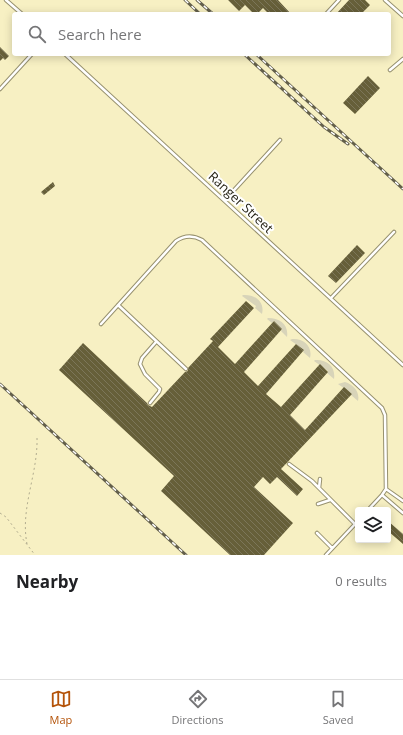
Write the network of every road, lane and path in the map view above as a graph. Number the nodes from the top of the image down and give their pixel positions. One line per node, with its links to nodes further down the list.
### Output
1 (6, 0): 4 (lane)
2 (340, 0): 5 (lane)
3 (385, 0): 6 (lane)
4 (20, 12)
5 (328, 12)
6 (403, 16)
7 (30, 56): 11 (lane)
8 (67, 56): 13 (lane, Ranger Street)
9 (403, 60): 10 (lane)
10 (390, 70)
11 (0, 89)
12 (280, 140): 13 (lane)
13 (225, 200): 15 (lane, Ranger Street)
14 (394, 232): 15 (lane)
15 (331, 298): 19 (lane, Ranger Street)
16 (118, 305): 17 (lane); 18 (lane); 26 (lane)
17 (101, 324)
18 (156, 342): 20 (lane); 21 (lane)
19 (403, 365)
20 (186, 369)
21 (150, 403)
22 (37, 438): 36 (path)
23 (288, 464): 25 (lane)
24 (320, 479): 25 (lane)
25 (319, 488): 28 (lane)
26 (386, 489): 27 (lane); 29 (lane)
27 (382, 495): 31 (lane); 32 (lane)
28 (330, 500): 30 (lane); 34 (lane)
29 (403, 501)
30 (318, 504)
31 (371, 507)
32 (403, 512)
33 (0, 513): 36 (path)
34 (355, 524): 37 (lane)
35 (317, 533): 37 (lane)
36 (27, 544): 38 (path)
37 (332, 548): 39 (lane)
38 (35, 555)
39 (326, 555)

